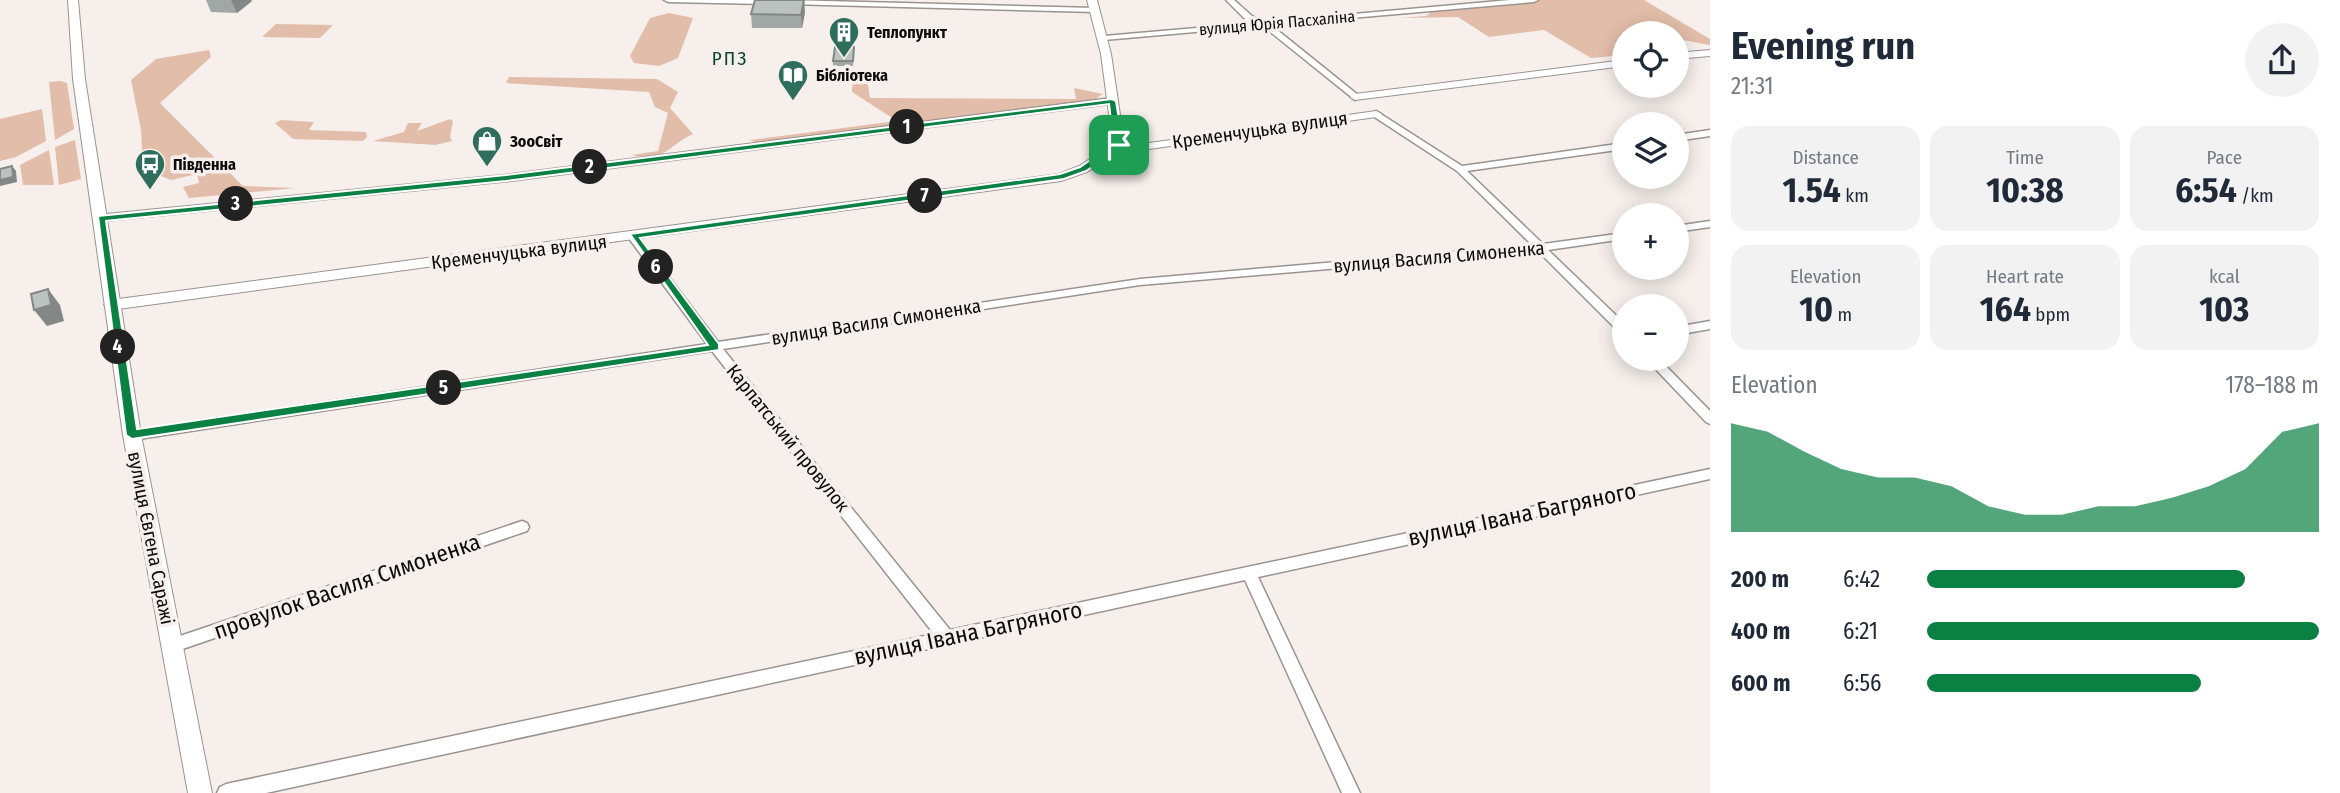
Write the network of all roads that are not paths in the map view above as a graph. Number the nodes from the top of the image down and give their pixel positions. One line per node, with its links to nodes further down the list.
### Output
1 (73, 0): 19 (main road, вулиця Євгена Саражі)
2 (668, 0): 5 (street)
3 (1230, 0): 6 (street)
4 (1534, 0): 6 (street, вулиця Юрія Пасхаліна)
5 (1093, 5): 7 (street)
6 (1265, 24): 7 (street, вулиця Юрія Пасхаліна); 11 (street)
7 (1104, 38): 12 (street)
8 (1710, 53): 9 (street)
9 (1689, 55)
10 (1612, 65): 11 (street, Кременчуцька вулиця)
11 (1355, 97): 13 (street)
12 (1112, 101): 16 (street); 19 (street)
13 (1376, 114): 16 (street, Кременчуцька вулиця); 18 (street)
14 (1710, 133): 15 (street)
15 (1689, 136)
16 (1119, 145): 22 (street, Кременчуцька вулиця)
17 (1612, 148): 18 (street)
18 (1460, 169): 24 (street)
19 (100, 209): 25 (main road, вулиця Євгена Саражі)
20 (1710, 224): 21 (street)
21 (1689, 227)
22 (633, 236): 25 (street, Кременчуцька вулиця); 29 (street, Карпатський провулок)
23 (1612, 238): 24 (street, вулиця Василя Симоненка)
24 (1538, 248): 26 (street); 29 (street, вулиця Василя Симоненка)
25 (111, 305): 32 (main road, вулиця Євгена Саражі)
26 (1612, 319)
27 (1710, 325): 28 (street)
28 (1689, 329)
29 (715, 347): 32 (street, вулиця Василя Симоненка); 36 (street, Карпатський провулок)
30 (1664, 371): 31 (street)
31 (1710, 419)
32 (132, 435): 37 (main road, вулиця Євгена Саражі)
33 (1710, 474): 35 (street, вулиця Івана Багряного)
34 (522, 527): 37 (street, провулок Василя Симоненка)
35 (1249, 574): 36 (street, вулиця Івана Багряного); 40 (street)
36 (946, 636): 39 (street, вулиця Івана Багряного)
37 (172, 646): 38 (main road, вулиця Євгена Саражі)
38 (200, 793)
39 (226, 793)
40 (1351, 793)

